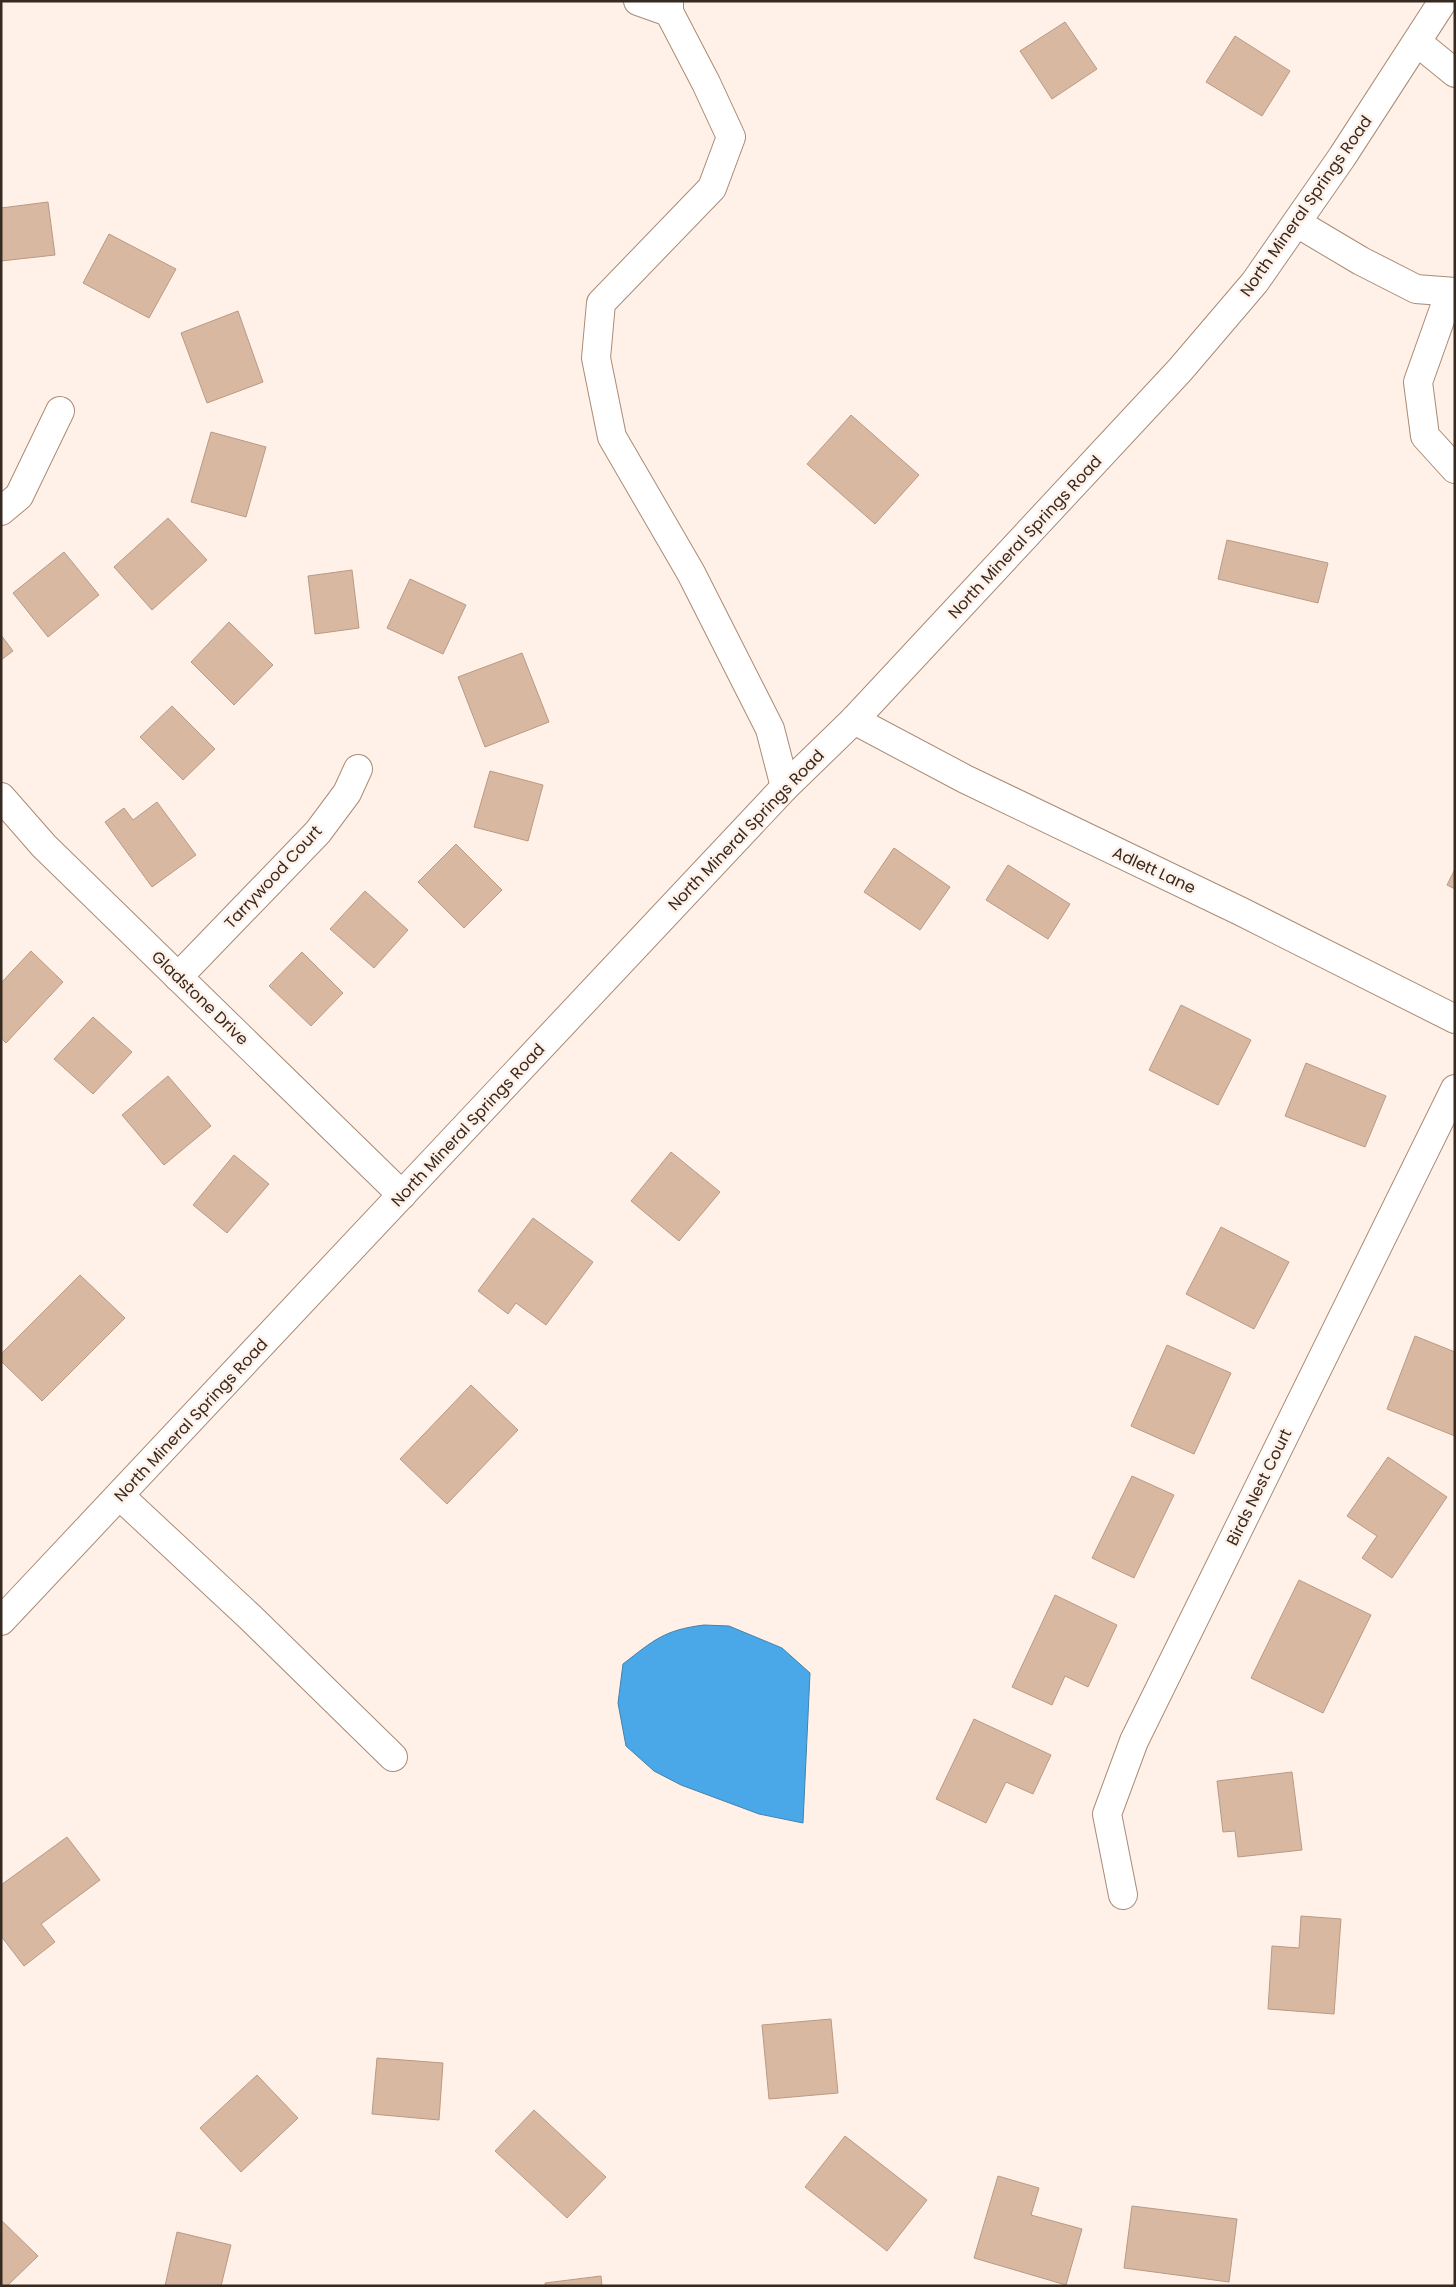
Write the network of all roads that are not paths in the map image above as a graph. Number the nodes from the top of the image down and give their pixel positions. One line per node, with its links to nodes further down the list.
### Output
1 (638, 1): 3 (street)
2 (1443, 1): 4 (street, North Mineral Springs Road)
3 (669, 7): 13 (street)
4 (1417, 42): 5 (street); 6 (street, North Mineral Springs Road)
5 (1455, 73)
6 (1298, 223): 7 (street); 11 (street, North Mineral Springs Road)
7 (1452, 292): 9 (street)
8 (60, 411): 10 (street)
9 (1455, 469)
10 (1, 511)
11 (854, 720): 13 (street, North Mineral Springs Road); 16 (street, Adlett Lane)
12 (358, 769): 15 (street, Tarrywood Court)
13 (786, 787): 18 (street, North Mineral Springs Road)
14 (1, 797): 15 (street, Gladstone Drive)
15 (178, 977): 18 (street, Gladstone Drive)
16 (1455, 1019)
17 (1455, 1089): 22 (street, Birds Nest Court)
18 (402, 1195): 19 (street, North Mineral Springs Road)
19 (120, 1496): 20 (street, North Mineral Springs Road); 21 (street)
20 (1, 1621)
21 (393, 1757)
22 (1123, 1895)

